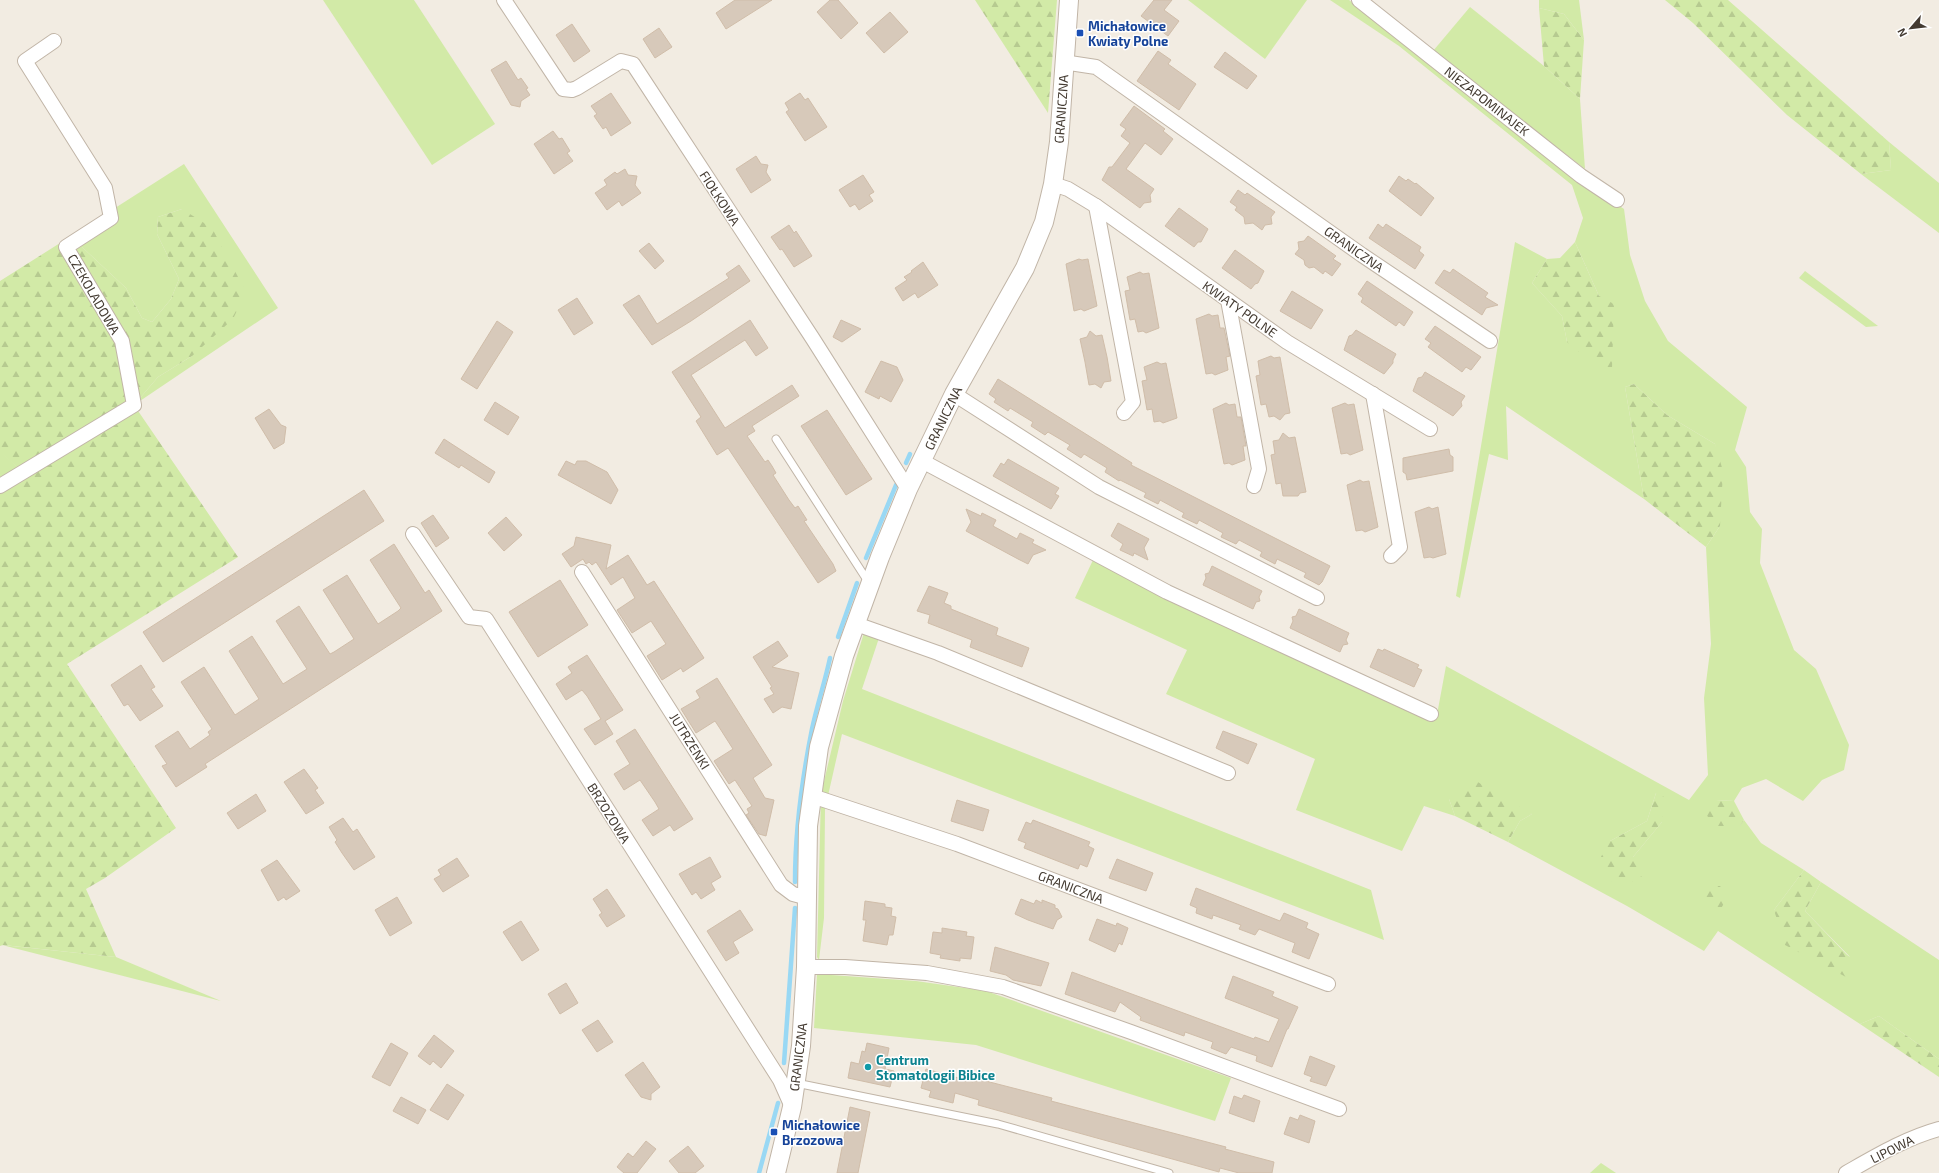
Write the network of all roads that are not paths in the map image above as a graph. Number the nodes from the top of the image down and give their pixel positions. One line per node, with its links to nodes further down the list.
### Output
1 (504, 0): 19 (street, FIOŁKOWA)
2 (1069, 0): 5 (street)
3 (1359, 0): 7 (street, NIEZAPOMINAJEK)
4 (54, 41): 17 (street, CZEKOLADOWA)
5 (1064, 62): 6 (street, GRANICZNA); 10 (street, GRANICZNA)
6 (1053, 184): 8 (street, KWIATY POLNE); 11 (street, GRANICZNA)
7 (1617, 200)
8 (1096, 206): 9 (street, KWIATY POLNE); 13 (street)
9 (1228, 300): 12 (street, KWIATY POLNE); 18 (street)
10 (1490, 341)
11 (954, 394): 16 (street, GRANICZNA); 24 (street)
12 (1373, 394): 14 (street, KWIATY POLNE); 21 (street)
13 (1124, 413)
14 (1430, 429)
15 (776, 439): 23 (lane)
16 (922, 461): 19 (street, GRANICZNA); 26 (street)
17 (0, 486)
18 (1254, 486)
19 (908, 489): 23 (street, GRANICZNA)
20 (413, 534): 33 (street, BRZOZOWA)
21 (1391, 556)
22 (582, 572): 29 (street, JUTRZENKI)
23 (870, 585): 25 (street, GRANICZNA)
24 (1317, 598)
25 (856, 624): 27 (street); 28 (street, GRANICZNA)
26 (1431, 714)
27 (1228, 773)
28 (812, 796): 29 (street, GRANICZNA); 31 (street, GRANICZNA)
29 (808, 898): 30 (street, GRANICZNA)
30 (806, 967): 32 (street, GRANICZNA); 34 (street)
31 (1328, 984)
32 (796, 1083): 33 (street, GRANICZNA); 37 (lane)
33 (792, 1107): 36 (street, GRANICZNA)
34 (1339, 1109)
35 (1939, 1129): 38 (street, LIPOWA)
36 (776, 1173)
37 (1169, 1173)
38 (1846, 1173)

